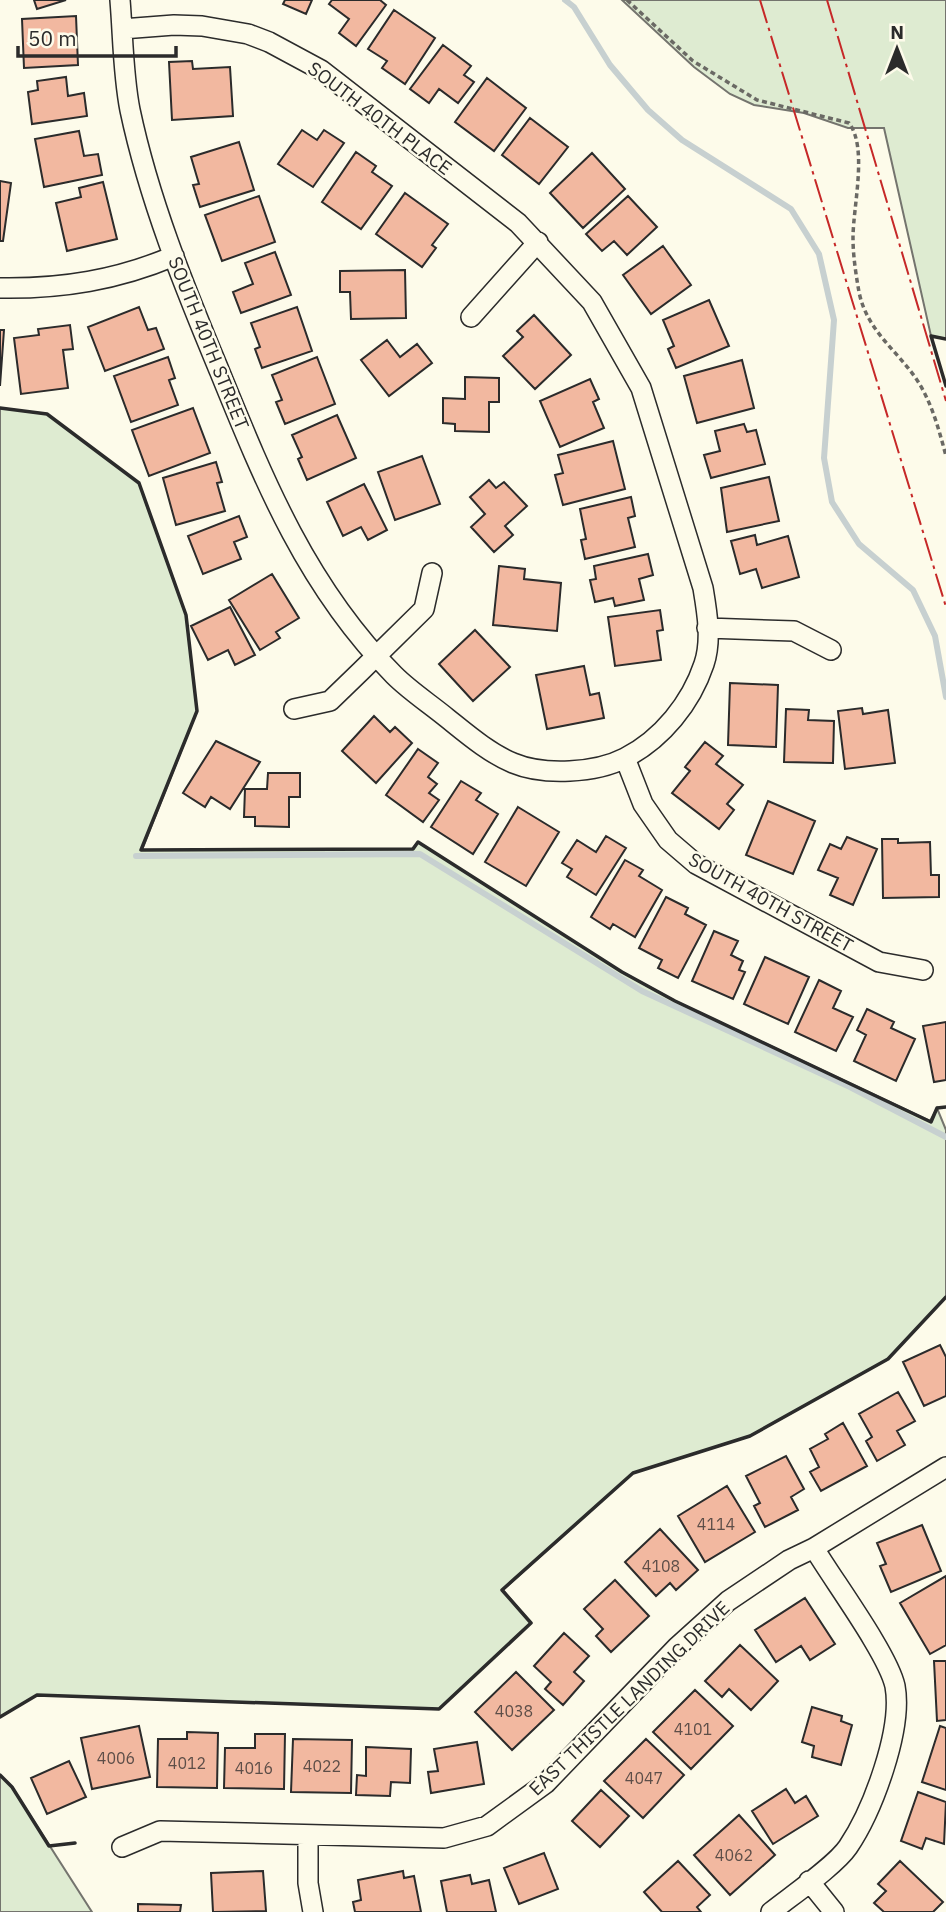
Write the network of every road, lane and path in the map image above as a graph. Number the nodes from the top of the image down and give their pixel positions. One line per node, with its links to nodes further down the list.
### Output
1 (120, 0): 3 (street, SOUTH 40TH STREET)
2 (627, 0): 8 (path)
3 (122, 29): 4 (street, SOUTH 40TH PLACE); 5 (street, SOUTH 40TH STREET)
4 (538, 242): 7 (street); 10 (street, SOUTH 40TH PLACE)
5 (174, 256): 6 (street); 12 (street, SOUTH 40TH STREET)
6 (0, 288)
7 (471, 317)
8 (946, 456)
9 (432, 573): 12 (street)
10 (707, 628): 11 (street); 14 (street, SOUTH 40TH PLACE)
11 (831, 650)
12 (377, 655): 13 (street); 14 (street, SOUTH 40TH STREET)
13 (294, 709)
14 (625, 758): 15 (street, SOUTH 40TH STREET)
15 (923, 970)
16 (946, 1467): 17 (street, EAST THISTLE LANDING DRIVE)
17 (814, 1548): 18 (street, EAST THISTLE LANDING DRIVE); 20 (street)
18 (308, 1837): 19 (street, EAST THISTLE LANDING DRIVE); 21 (street)
19 (122, 1847)
20 (809, 1881): 22 (street); 23 (street)
21 (313, 1912)
22 (771, 1912)
23 (834, 1912)

